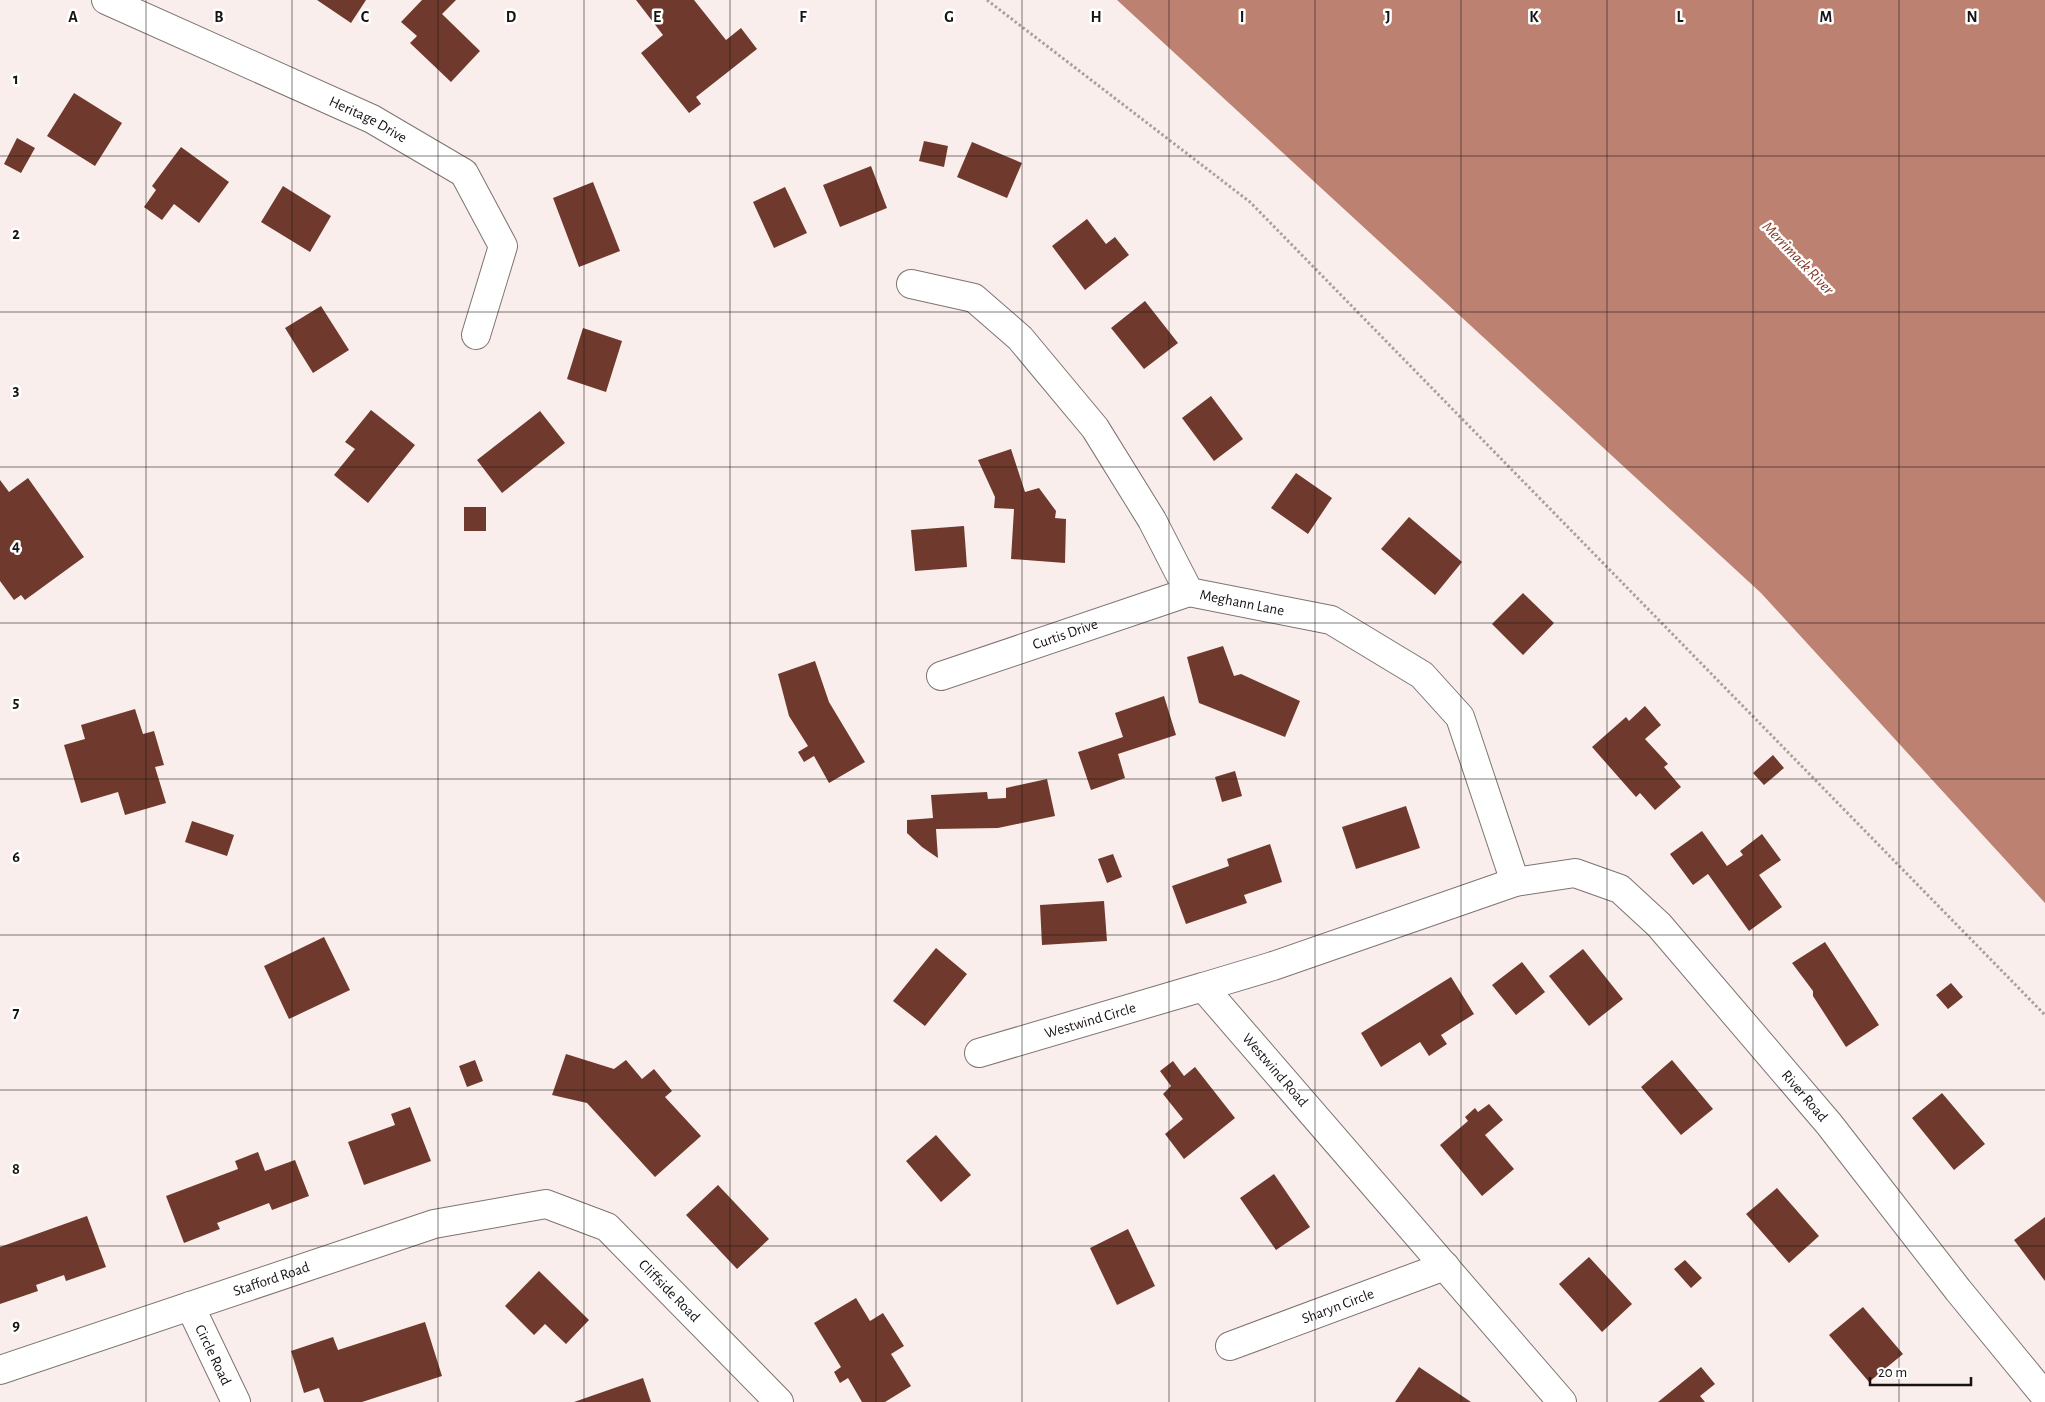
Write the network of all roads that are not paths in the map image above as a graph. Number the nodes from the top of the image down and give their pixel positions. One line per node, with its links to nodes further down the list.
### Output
1 (106, 0): 3 (street, Heritage Drive)
2 (911, 284): 4 (street, Meghann Lane)
3 (476, 335)
4 (1189, 592): 5 (street, Curtis Drive); 6 (street, Meghann Lane)
5 (941, 676)
6 (1515, 882): 7 (street); 14 (street, River Road)
7 (1203, 987): 8 (street, Westwind Circle); 10 (street, Westwind Road)
8 (979, 1053)
9 (546, 1204): 11 (street, Stafford Road); 16 (street, Cliffside Road)
10 (1445, 1266): 12 (street, Sharyn Circle); 17 (street, Westwind Road)
11 (190, 1306): 13 (street, Stafford Road); 15 (street, Circle Road)
12 (1230, 1346)
13 (0, 1370)
14 (2045, 1396)
15 (236, 1402)
16 (779, 1402)
17 (1562, 1402)

